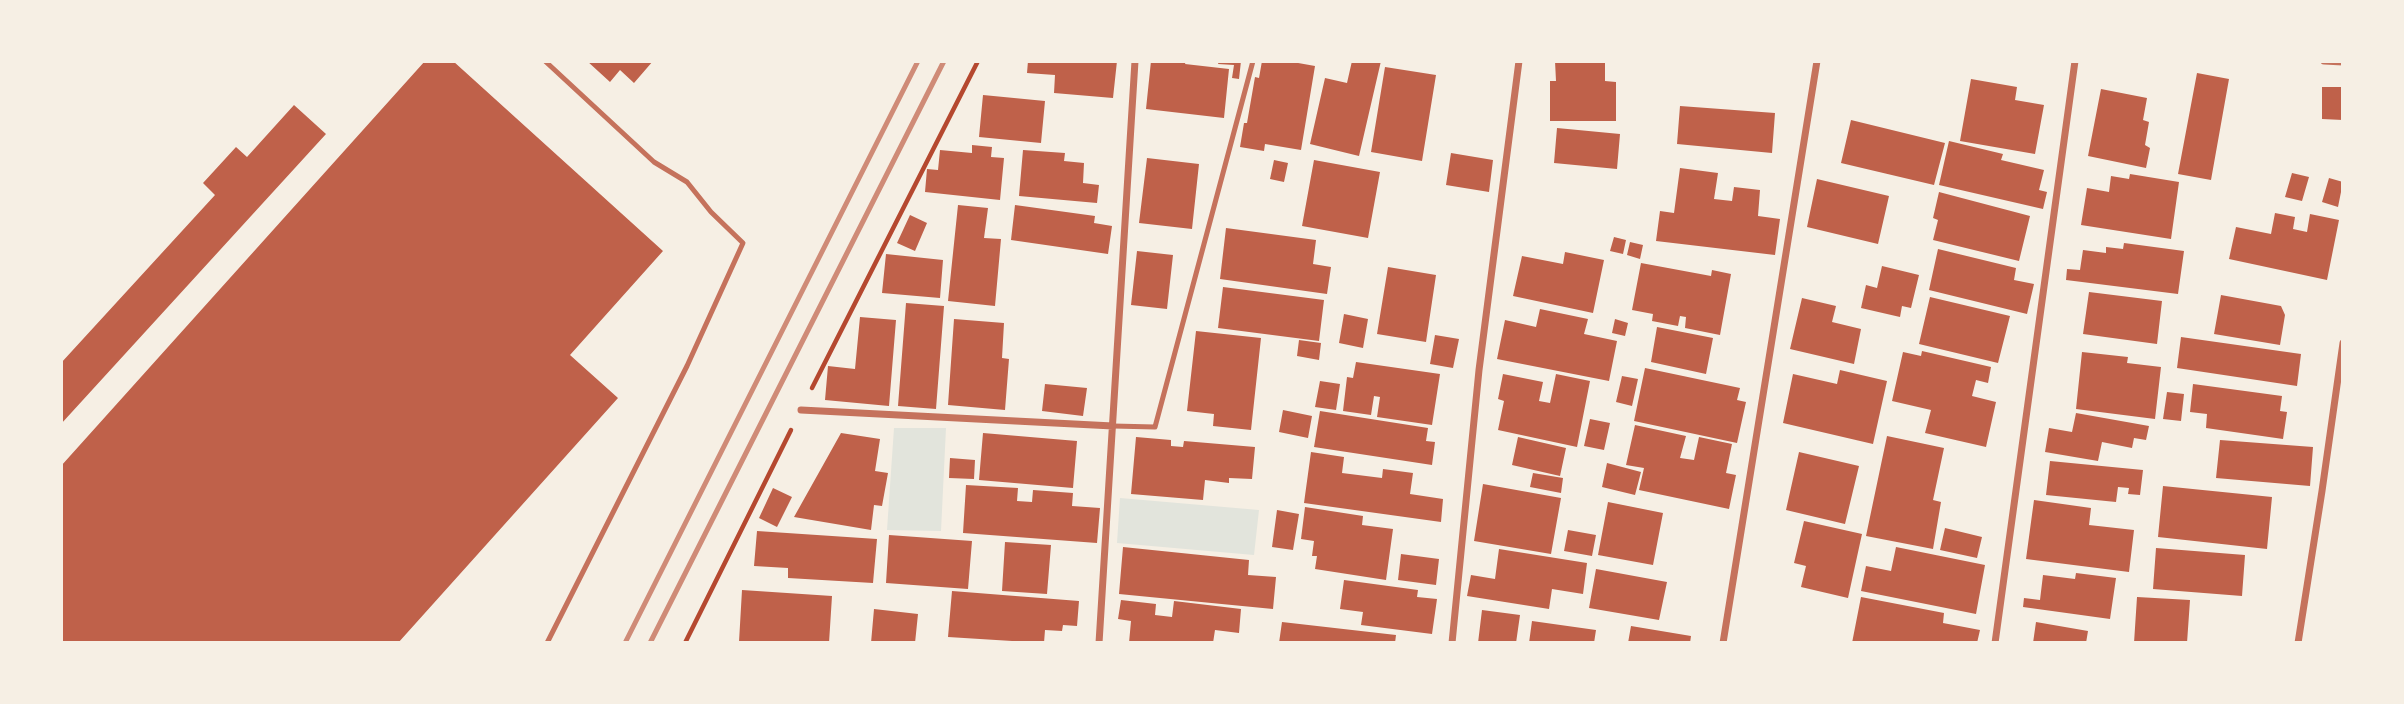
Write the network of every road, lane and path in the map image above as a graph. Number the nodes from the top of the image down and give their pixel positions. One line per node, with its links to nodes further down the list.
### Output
1 (545, 61): 13 (lane)
2 (978, 61): 11 (path)
3 (1135, 61): 12 (street)
4 (1253, 61): 12 (lane)
5 (1519, 61): 16 (street)
6 (1817, 61): 17 (street)
7 (2075, 61): 18 (street)
8 (2324, 61): 9 (street)
9 (2343, 62)
10 (2343, 343): 19 (street)
11 (801, 410): 12 (street); 14 (path)
12 (1114, 426): 15 (street)
13 (547, 643)
14 (684, 643)
15 (1099, 643)
16 (1452, 643)
17 (1723, 643)
18 (1995, 643)
19 (2298, 643)

